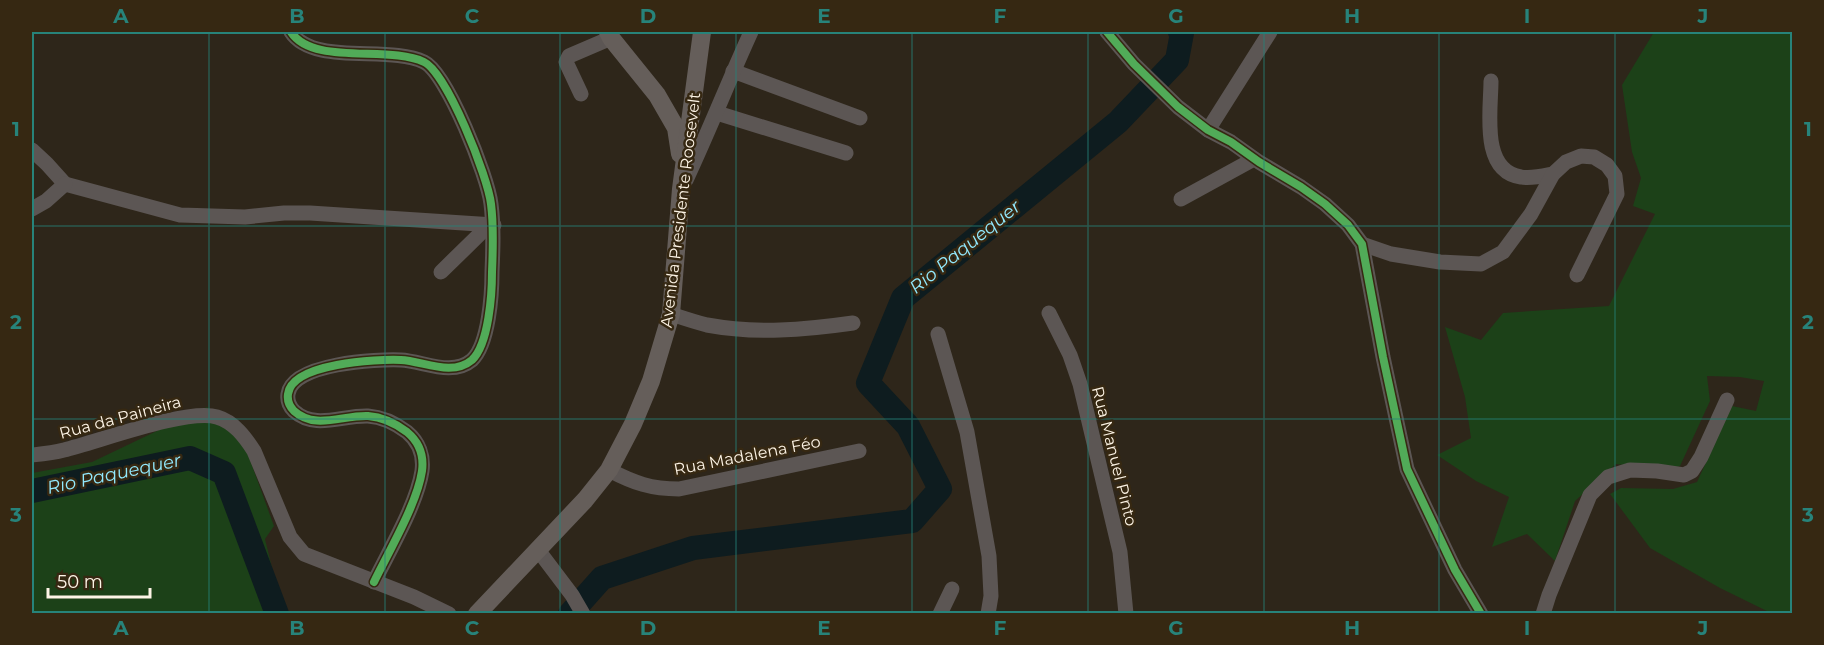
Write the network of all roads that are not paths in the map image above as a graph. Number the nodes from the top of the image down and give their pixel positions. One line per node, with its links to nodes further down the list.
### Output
1 (291, 32): 23 (street)
2 (702, 32): 9 (main road, Avenida Presidente Roosevelt)
3 (752, 32): 7 (street)
4 (1107, 32): 14 (street)
5 (1270, 32): 14 (street)
6 (609, 35): 10 (street); 11 (main road)
7 (733, 71): 12 (street); 13 (street)
8 (1491, 81): 18 (street)
9 (695, 85): 11 (main road); 20 (main road, Avenida Presidente Roosevelt)
10 (581, 94)
11 (657, 95): 20 (main road)
12 (717, 113): 16 (street); 20 (street)
13 (860, 118)
14 (1208, 130): 17 (street)
15 (32, 150): 19 (street)
16 (846, 153)
17 (1254, 159): 21 (street); 24 (street)
18 (1553, 174): 24 (street); 26 (street)
19 (64, 184): 22 (street); 23 (street)
20 (681, 189): 28 (main road, Avenida Presidente Roosevelt)
21 (1181, 199)
22 (32, 209)
23 (491, 225): 25 (street); 36 (street)
24 (1362, 244): 44 (street)
25 (441, 272)
26 (1577, 275)
27 (1049, 313): 43 (street, Rua Manuel Pinto)
28 (671, 314): 29 (street); 34 (main road, Avenida Presidente Roosevelt)
29 (853, 323)
30 (938, 334): 42 (street)
31 (1727, 400): 45 (street)
32 (859, 451): 34 (street, Rua Madalena Féo)
33 (32, 455): 36 (street, Rua da Paineira)
34 (609, 470): 35 (main road, Avenida Presidente Roosevelt)
35 (538, 550): 38 (street); 40 (main road, Avenida Presidente Roosevelt)
36 (374, 582): 39 (street, Rua da Paineira)
37 (952, 589): 41 (street)
38 (582, 612)
39 (449, 614)
40 (477, 614)
41 (940, 614)
42 (988, 614)
43 (1126, 614)
44 (1481, 614)
45 (1543, 614)

